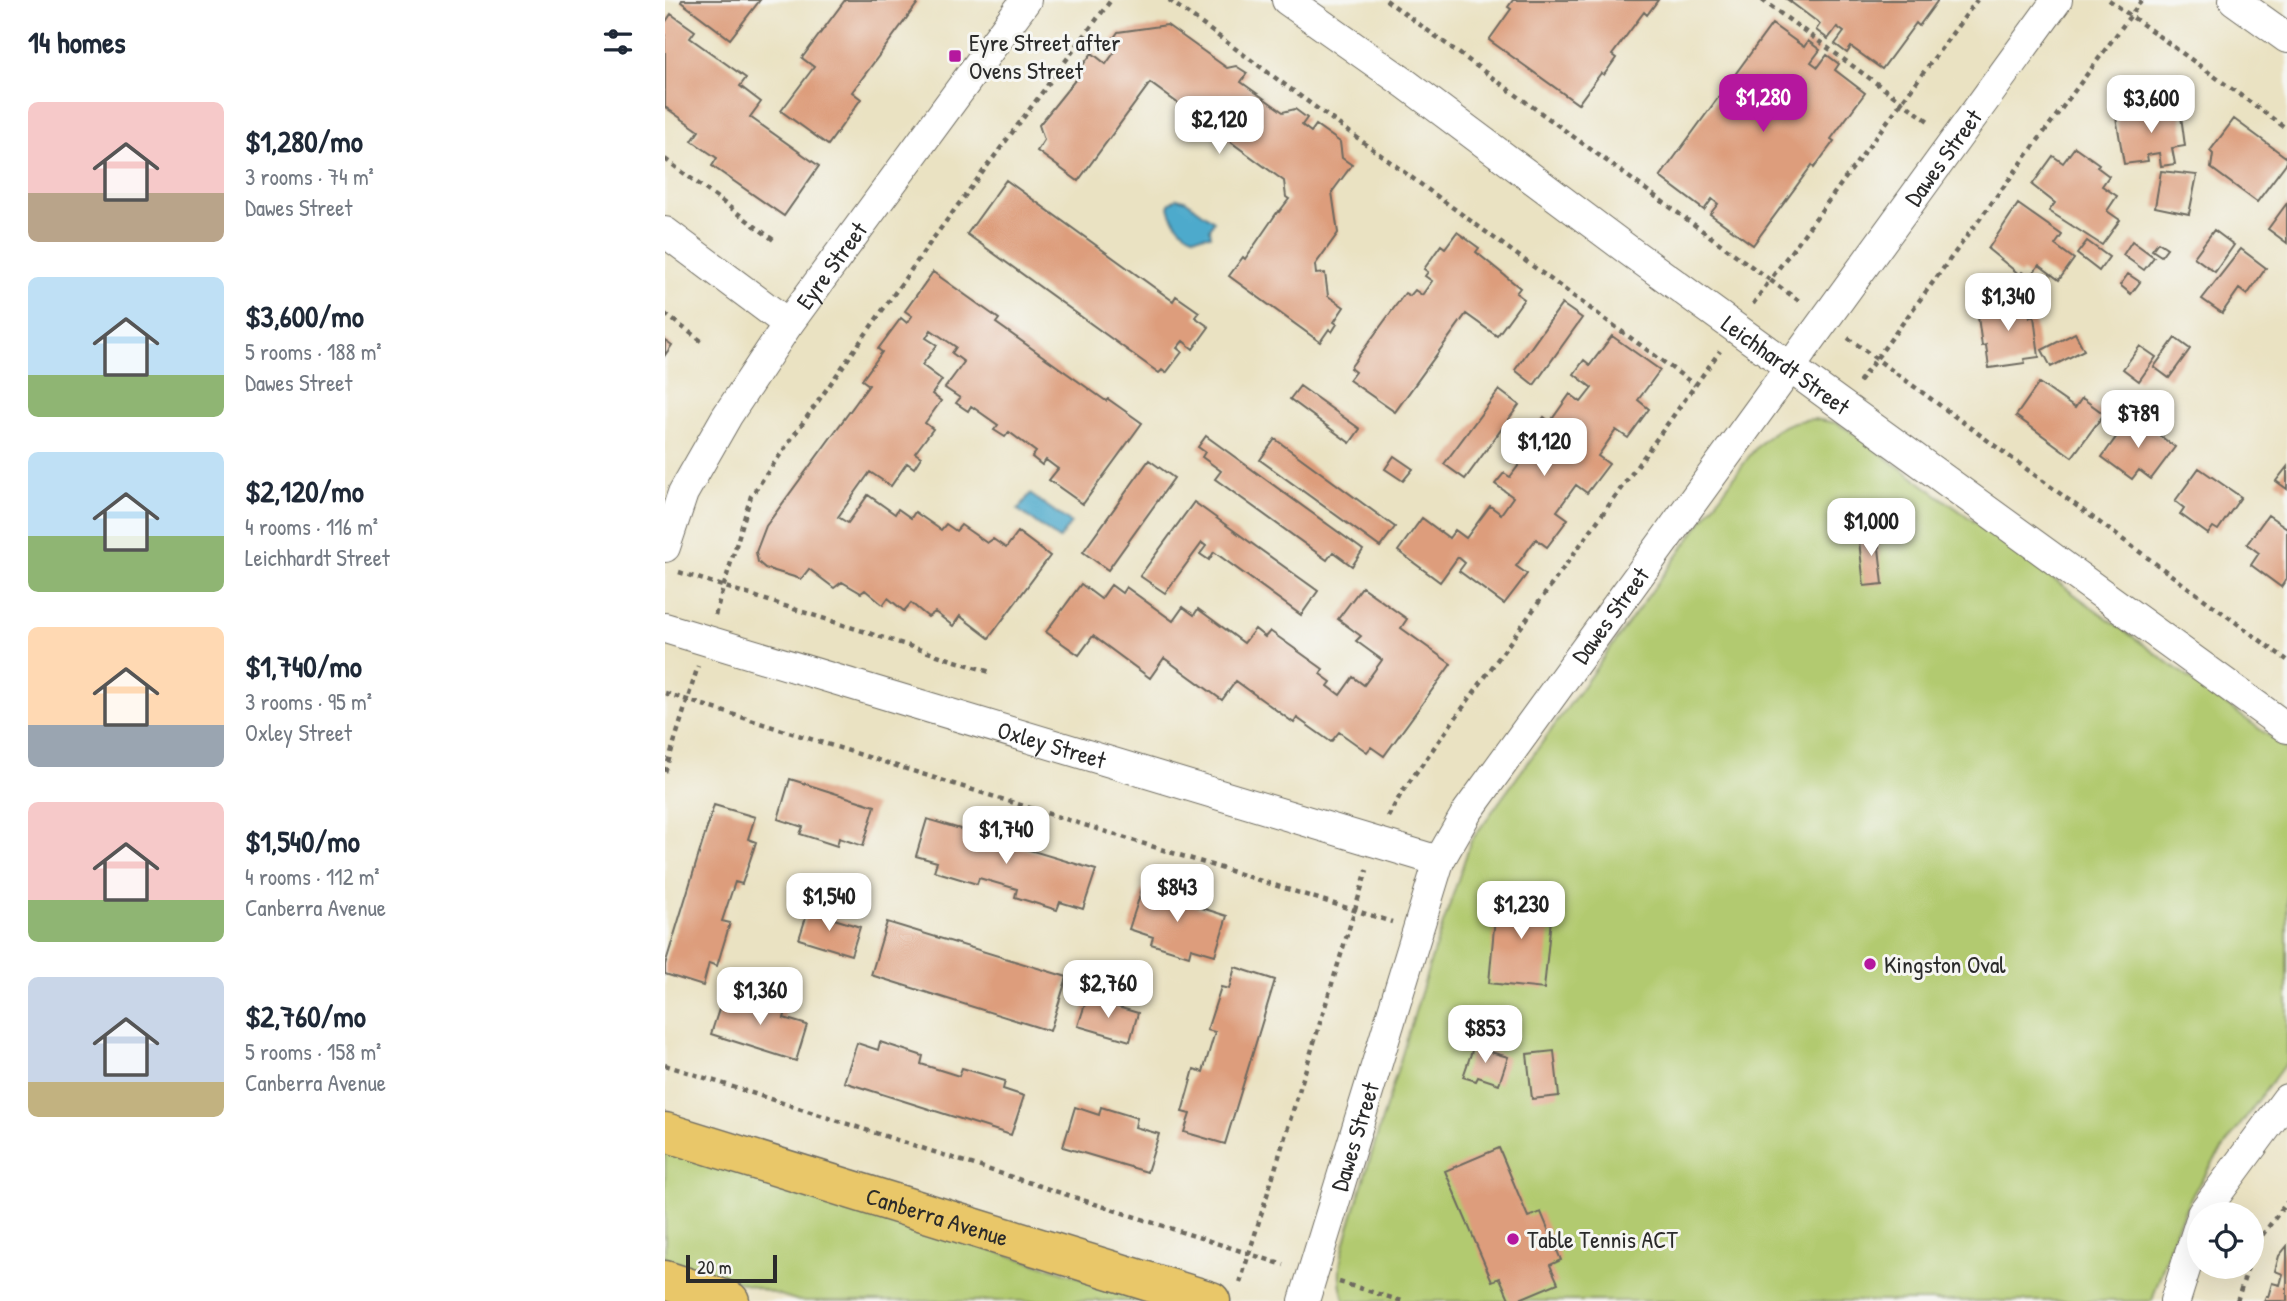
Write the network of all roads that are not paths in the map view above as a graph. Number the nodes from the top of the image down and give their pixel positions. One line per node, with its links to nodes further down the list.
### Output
1 (1027, 0): 7 (street, Eyre Street)
2 (1287, 0): 8 (street, Leichhardt Street)
3 (2057, 0): 8 (street, Dawes Street)
4 (2234, 0): 5 (street)
5 (2287, 38)
6 (665, 232): 7 (street)
7 (788, 324): 9 (street, Eyre Street)
8 (1790, 367): 11 (street, Leichhardt Street); 12 (street, Dawes Street)
9 (671, 559)
10 (665, 628): 12 (street, Oxley Street)
11 (2287, 728)
12 (1439, 862): 18 (street, Dawes Street)
13 (2287, 1099): 15 (street)
14 (665, 1132): 20 (highway, Canberra Avenue)
15 (2211, 1202)
16 (2187, 1263): 21 (street)
17 (665, 1280): 19 (highway)
18 (1308, 1287)
19 (730, 1301)
20 (1211, 1301)
21 (2175, 1301)

